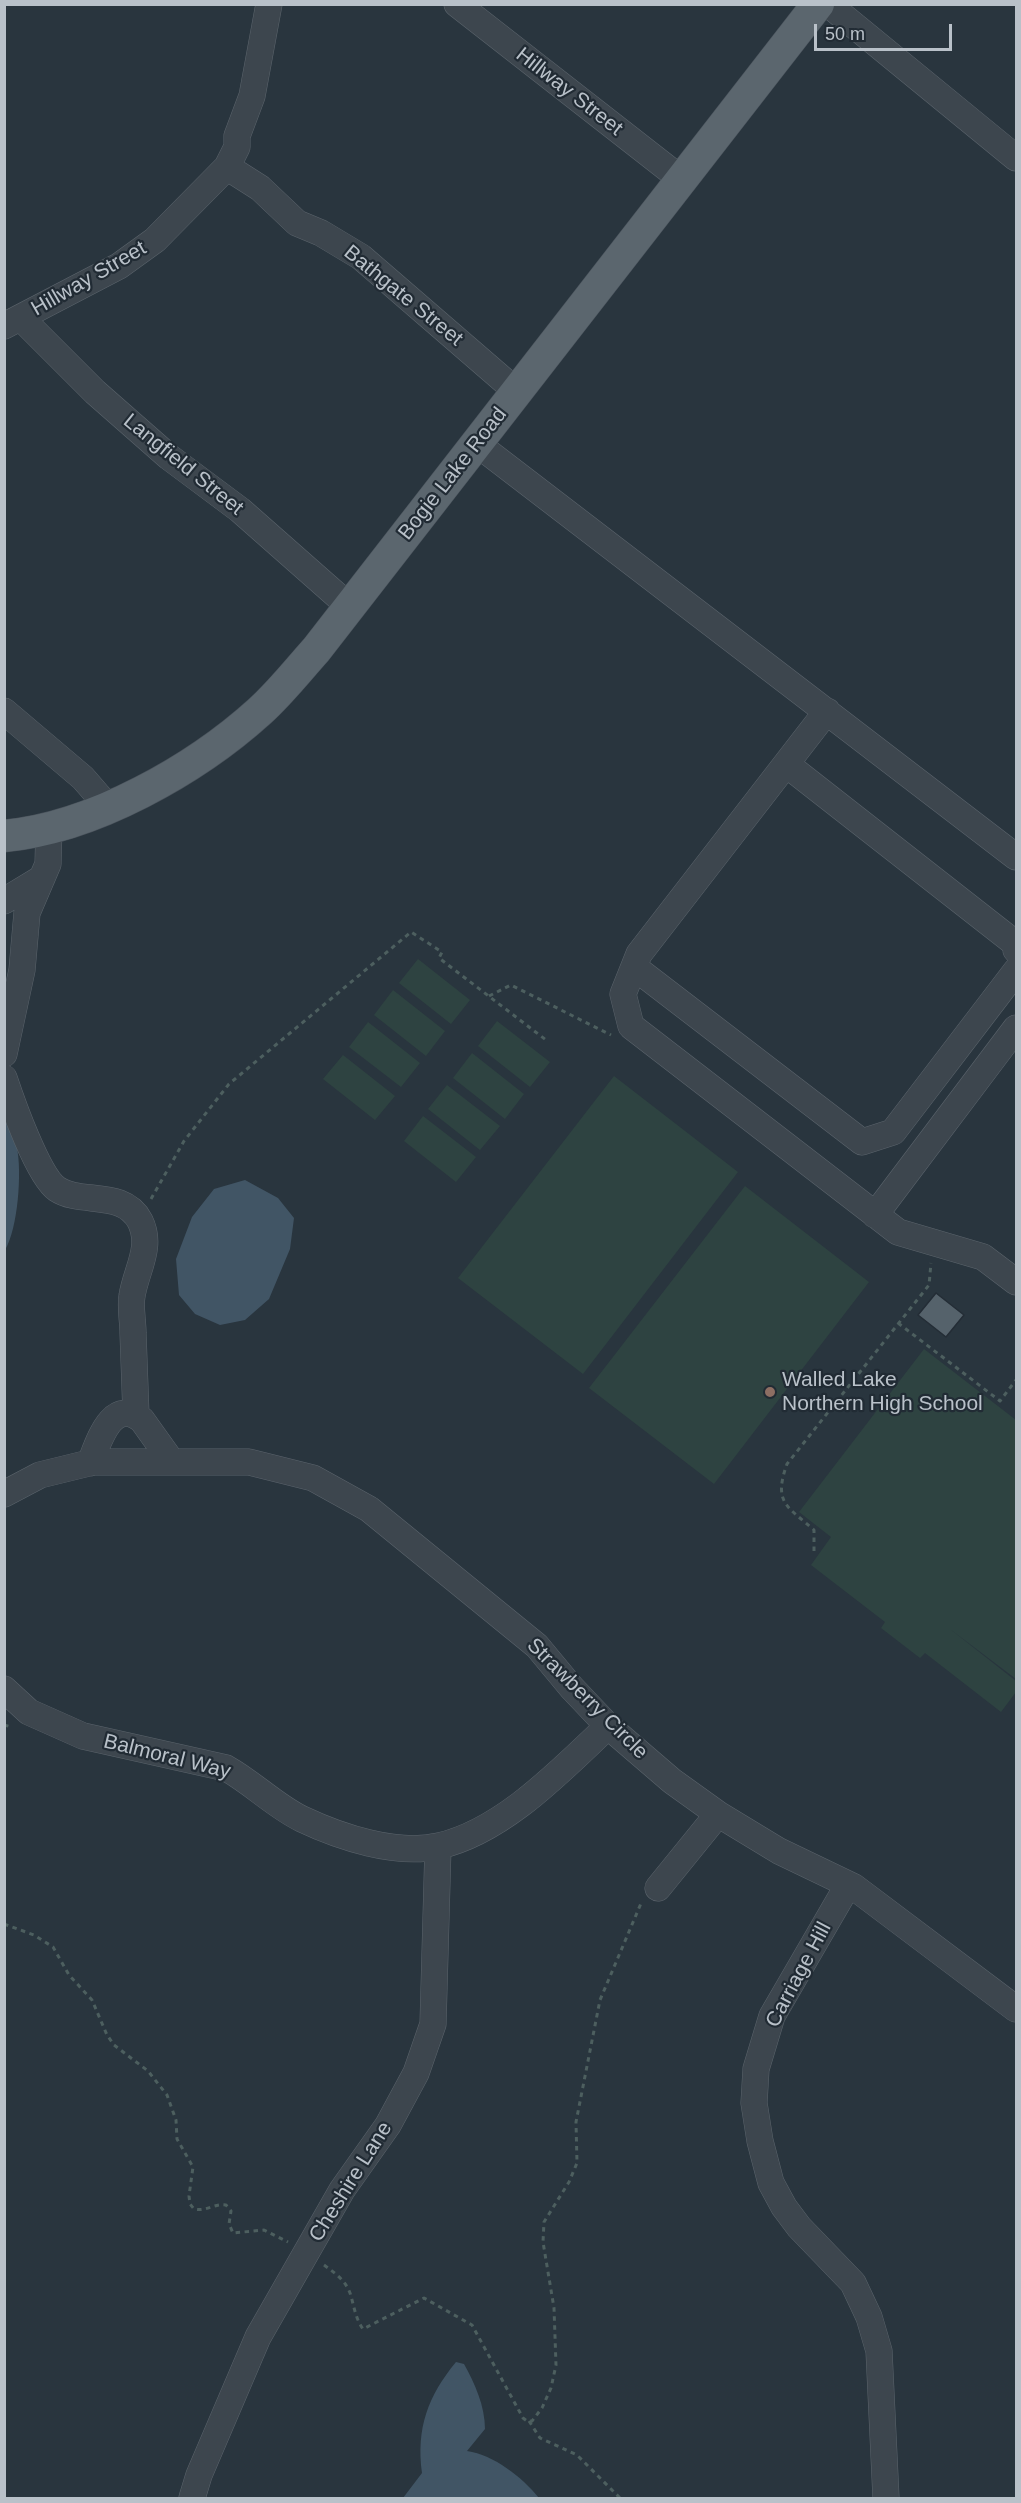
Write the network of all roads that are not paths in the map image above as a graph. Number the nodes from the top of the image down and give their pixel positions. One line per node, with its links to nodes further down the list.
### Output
1 (269, 4): 6 (street, Hillway Street)
2 (457, 4): 7 (street, Hillway Street)
3 (818, 4): 7 (main road, Bogie Lake Road)
4 (828, 4): 5 (street)
5 (1017, 158)
6 (227, 167): 8 (street, Hillway Street); 9 (street, Bathgate Street)
7 (681, 179): 9 (main road, Bogie Lake Road)
8 (13, 322): 11 (street, Langfield Street)
9 (516, 391): 10 (main road, Bogie Lake Road)
10 (476, 443): 11 (main road, Bogie Lake Road); 13 (street)
11 (350, 607): 15 (main road, Bogie Lake Road)
12 (4, 711): 15 (street)
13 (827, 711): 14 (street); 18 (street)
14 (786, 764): 21 (street); 22 (street)
15 (109, 808): 16 (main road, Bogie Lake Road)
16 (50, 827): 17 (main road, Bogie Lake Road); 19 (street)
17 (4, 836)
18 (1017, 857)
19 (42, 878): 20 (street); 25 (street)
20 (4, 901)
21 (1017, 950)
22 (634, 967): 23 (street); 27 (street)
23 (1017, 971)
24 (1017, 1028): 27 (street)
25 (4, 1054)
26 (4, 1078): 29 (street)
27 (875, 1215): 28 (street)
28 (1017, 1282)
29 (136, 1415): 30 (street); 31 (street)
30 (172, 1462): 31 (street, Strawberry Circle); 34 (street, Strawberry Circle)
31 (90, 1463): 32 (street, Strawberry Circle)
32 (4, 1494)
33 (4, 1689): 36 (street, Balmoral Way)
34 (608, 1726): 35 (street, Strawberry Circle); 36 (street, Balmoral Way)
35 (718, 1814): 37 (street, Strawberry Circle); 38 (street)
36 (438, 1846): 40 (street, Cheshire Lane)
37 (848, 1885): 39 (street, Strawberry Circle); 41 (street, Carriage Hill)
38 (658, 1888)
39 (1017, 2009)
40 (192, 2499)
41 (886, 2499)

